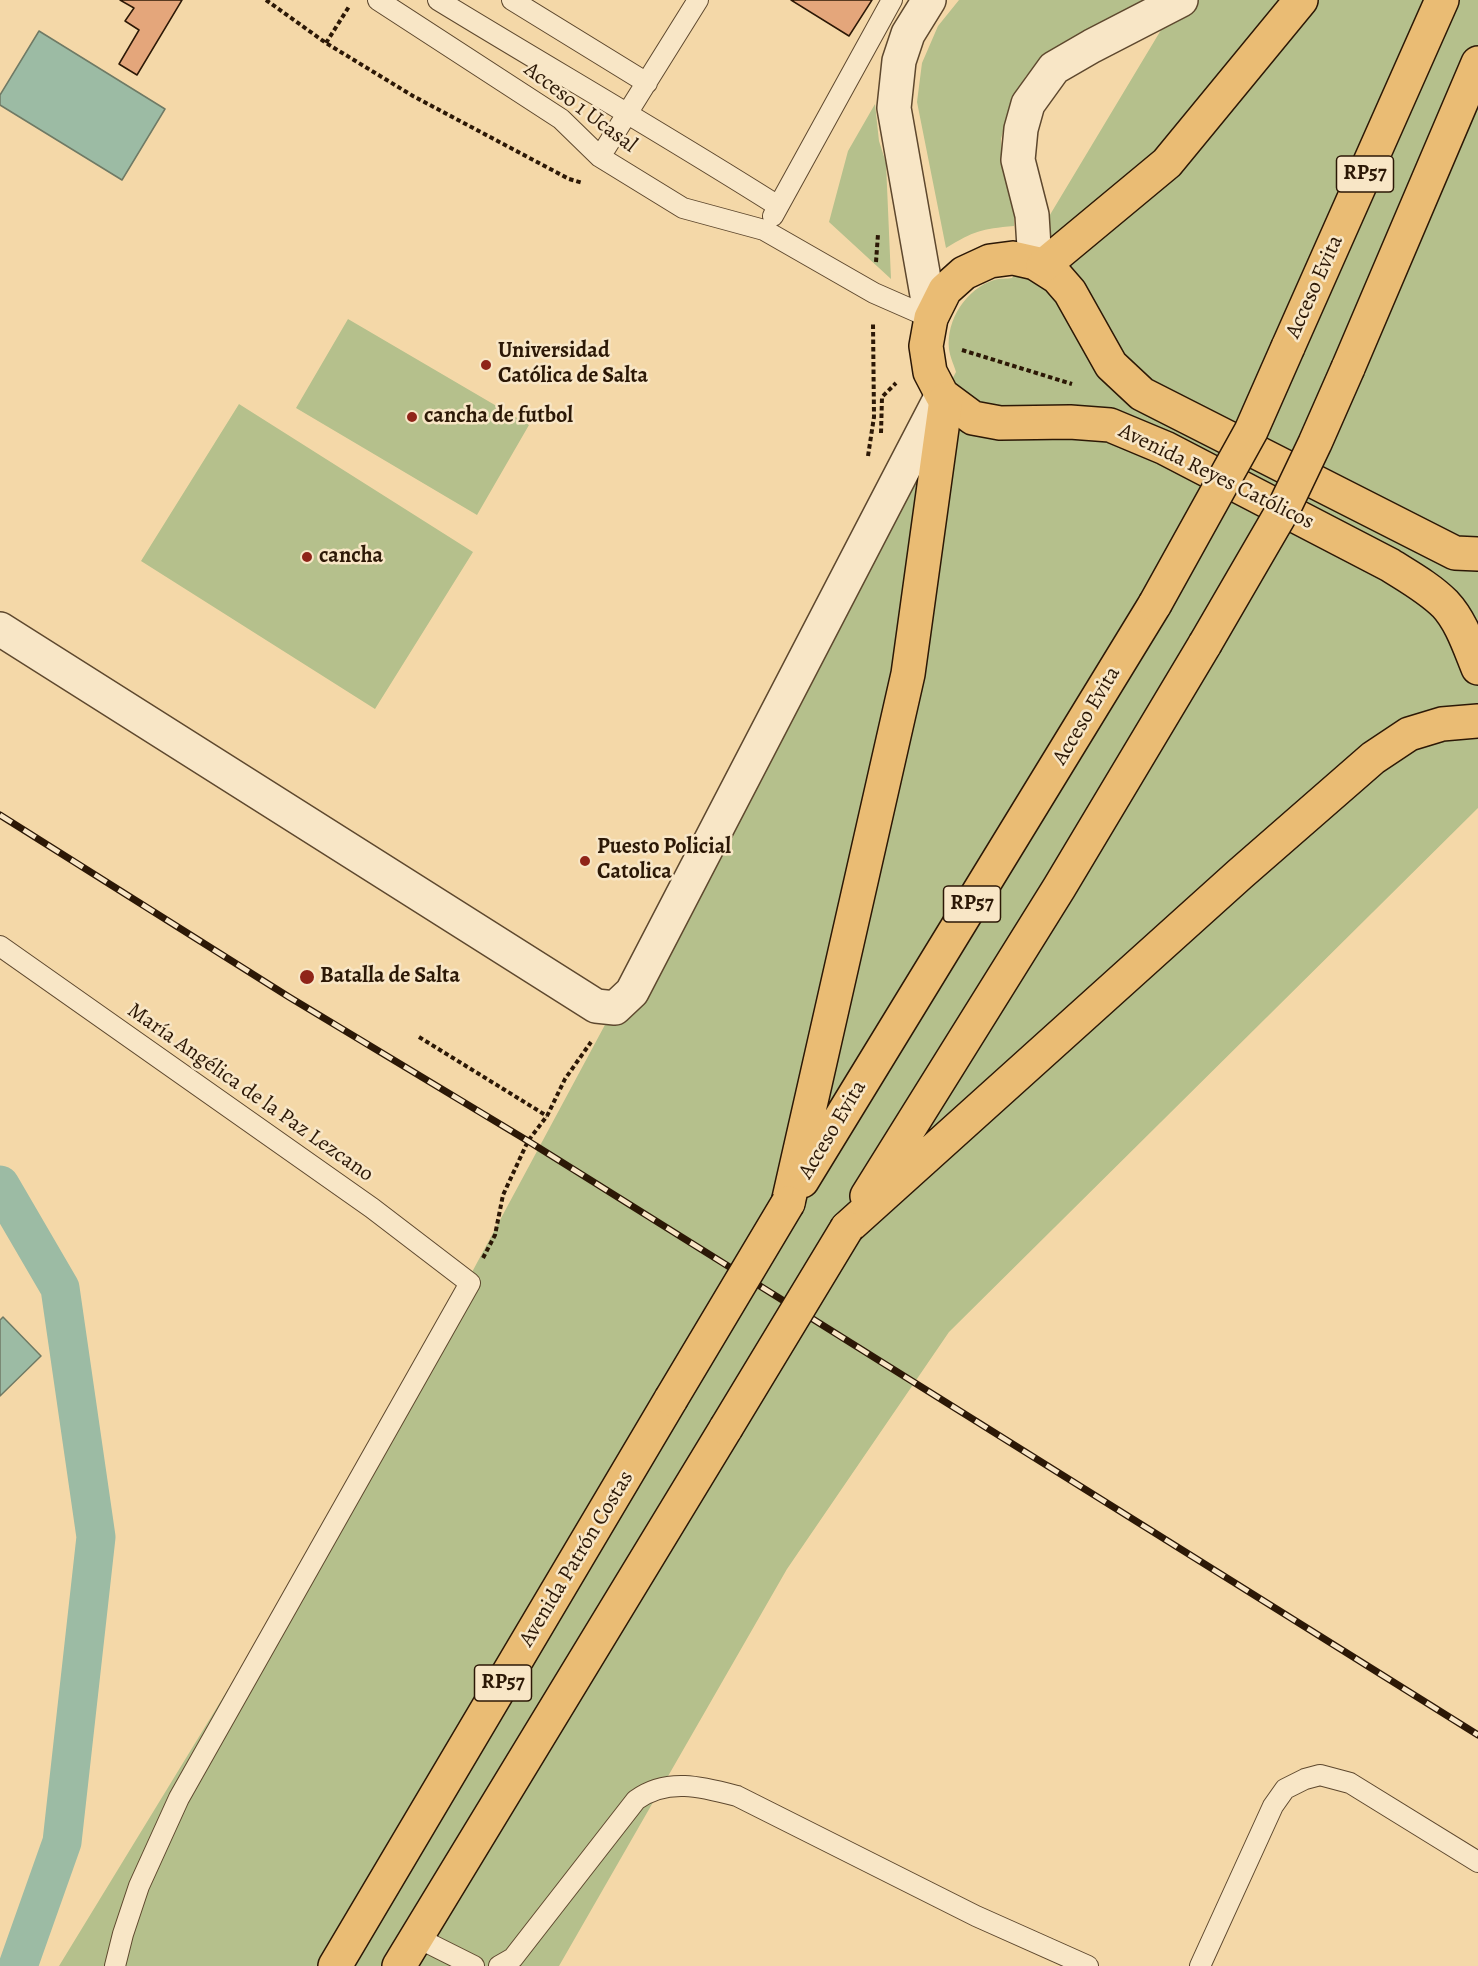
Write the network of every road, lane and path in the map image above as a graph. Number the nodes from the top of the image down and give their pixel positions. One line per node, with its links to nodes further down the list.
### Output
1 (266, 0): 14 (path)
2 (354, 0): 14 (path)
3 (378, 0): 13 (lane, Acceso 1 Ucasal)
4 (429, 0): 13 (lane)
5 (438, 0): 18 (lane, Acceso 1 Ucasal)
6 (512, 0): 17 (lane)
7 (698, 0): 17 (lane)
8 (892, 0): 16 (lane)
9 (928, 0): 16 (lane); 24 (street)
10 (1181, 0): 23 (street)
11 (1301, 0): 23 (main road)
12 (1442, 0): 36 (main road, Acceso Evita / RP57, bridge)
13 (415, 23): 19 (lane, Acceso 1 Ucasal)
14 (326, 43): 20 (path)
15 (1478, 63): 37 (main road, RP57, bridge)
16 (857, 64): 21 (lane)
17 (647, 83): 18 (lane)
18 (628, 112): 19 (lane); 21 (lane, Acceso 1 Ucasal)
19 (600, 158): 22 (lane, Acceso 1 Ucasal)
20 (591, 185)
21 (778, 206): 22 (lane)
22 (764, 230): 24 (lane, Acceso 1 Ucasal)
23 (1039, 264): 24 (main road, Avenida Reyes Católicos); 29 (main road, Avenida Reyes Católicos)
24 (931, 318): 25 (main road, Avenida Reyes Católicos)
25 (928, 359): 26 (path); 27 (main road, Avenida Reyes Católicos); 28 (path)
26 (1079, 387)
27 (944, 397): 30 (street); 31 (main road, Avenida Reyes Católicos); 36 (main road)
28 (880, 436)
29 (1478, 554)
30 (0, 629)
31 (1478, 668)
32 (1478, 722): 37 (main road)
33 (0, 946): 41 (lane, María Angélica de la Paz Lezcano)
34 (419, 1037): 35 (path)
35 (547, 1116)
36 (788, 1203): 38 (main road, Acceso Evita / RP57, bridge)
37 (847, 1228): 40 (main road, RP57, bridge)
38 (671, 1399): 42 (main road, Avenida Patrón Costas / RP57)
39 (1478, 1862): 47 (lane)
40 (416, 1937): 43 (main road, RP57); 44 (lane)
41 (115, 1966)
42 (334, 1966)
43 (399, 1966)
44 (474, 1966)
45 (499, 1966): 46 (lane)
46 (1088, 1966)
47 (1200, 1966)

